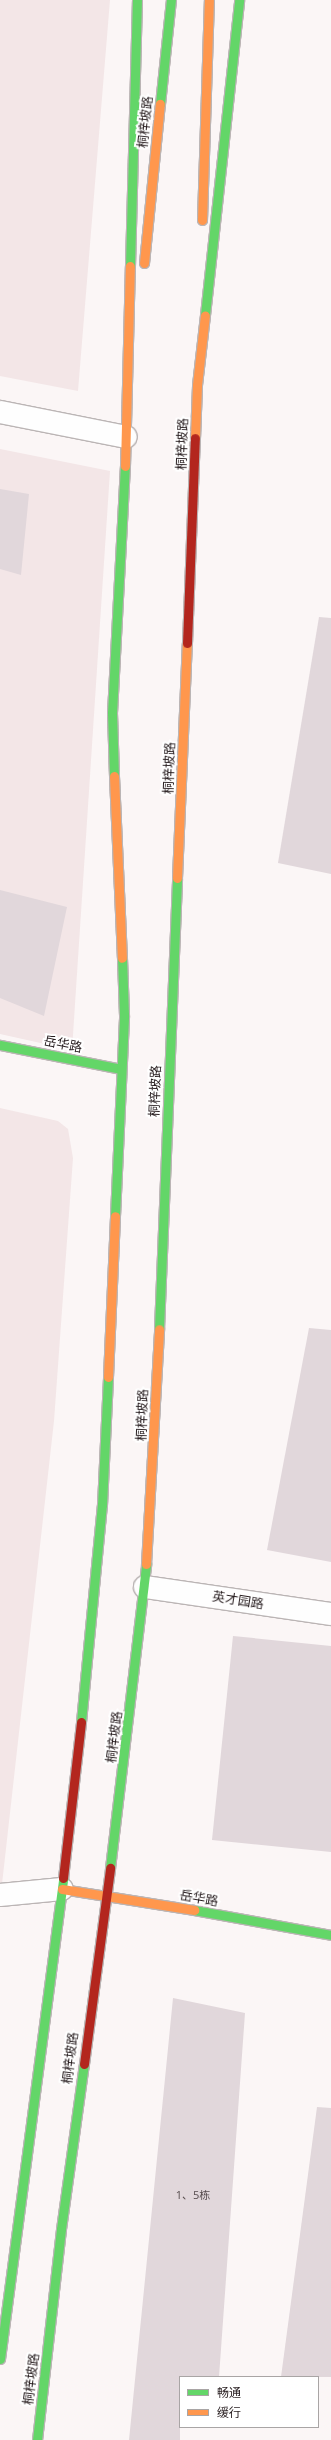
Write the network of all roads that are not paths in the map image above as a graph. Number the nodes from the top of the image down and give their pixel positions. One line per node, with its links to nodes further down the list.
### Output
1 (138, 0): 11 (main road, 桐梓坡路)
2 (171, 0): 7 (main road, 桐梓坡路)
3 (209, 0): 5 (main road)
4 (239, 0): 9 (main road, 桐梓坡路)
5 (202, 228)
6 (201, 259): 9 (main road, 桐梓坡路)
7 (143, 270)
8 (140, 302): 11 (main road, 桐梓坡路)
9 (197, 385): 14 (main road, 桐梓坡路)
10 (0, 412): 11 (street)
11 (126, 437): 13 (main road, 桐梓坡路)
12 (0, 1045): 13 (main road, 岳华路)
13 (122, 1068): 16 (main road, 桐梓坡路)
14 (145, 1587): 15 (street, 英才园路); 17 (main road, 桐梓坡路)
15 (331, 1614)
16 (62, 1889): 17 (main road, 岳华路); 18 (street); 20 (main road, 桐梓坡路)
17 (106, 1894): 19 (main road, 岳华路); 21 (main road, 桐梓坡路)
18 (0, 1895)
19 (331, 1935)
20 (0, 2359)
21 (37, 2440)

